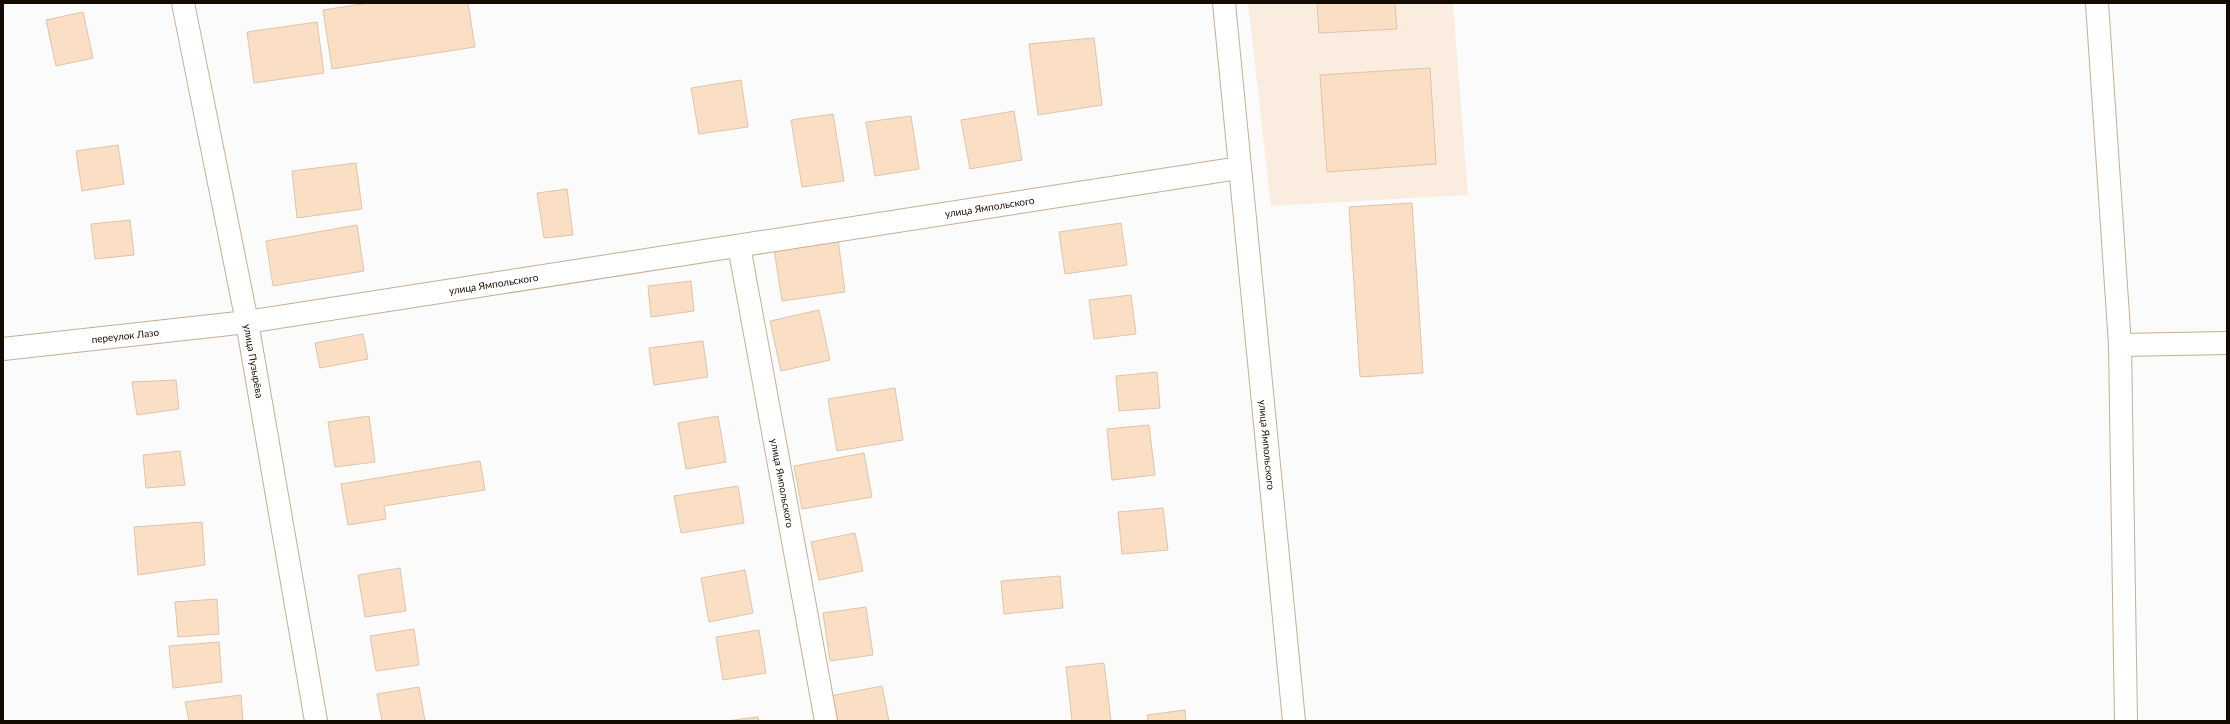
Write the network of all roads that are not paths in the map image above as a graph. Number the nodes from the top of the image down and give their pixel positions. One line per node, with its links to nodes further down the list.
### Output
1 (183, 3): 6 (street, улица Пузырёва)
2 (1224, 3): 4 (street, улица Ямпольского)
3 (2097, 3): 8 (street)
4 (1239, 168): 5 (street, улица Ямпольского); 12 (street, улица Ямпольского)
5 (739, 246): 6 (street, улица Ямпольского); 11 (street, улица Ямпольского)
6 (247, 322): 9 (street, переулок Лазо); 10 (street, улица Пузырёва)
7 (2227, 343): 8 (street)
8 (2120, 345): 13 (street)
9 (3, 349)
10 (316, 721)
11 (826, 721)
12 (1294, 721)
13 (2126, 721)

